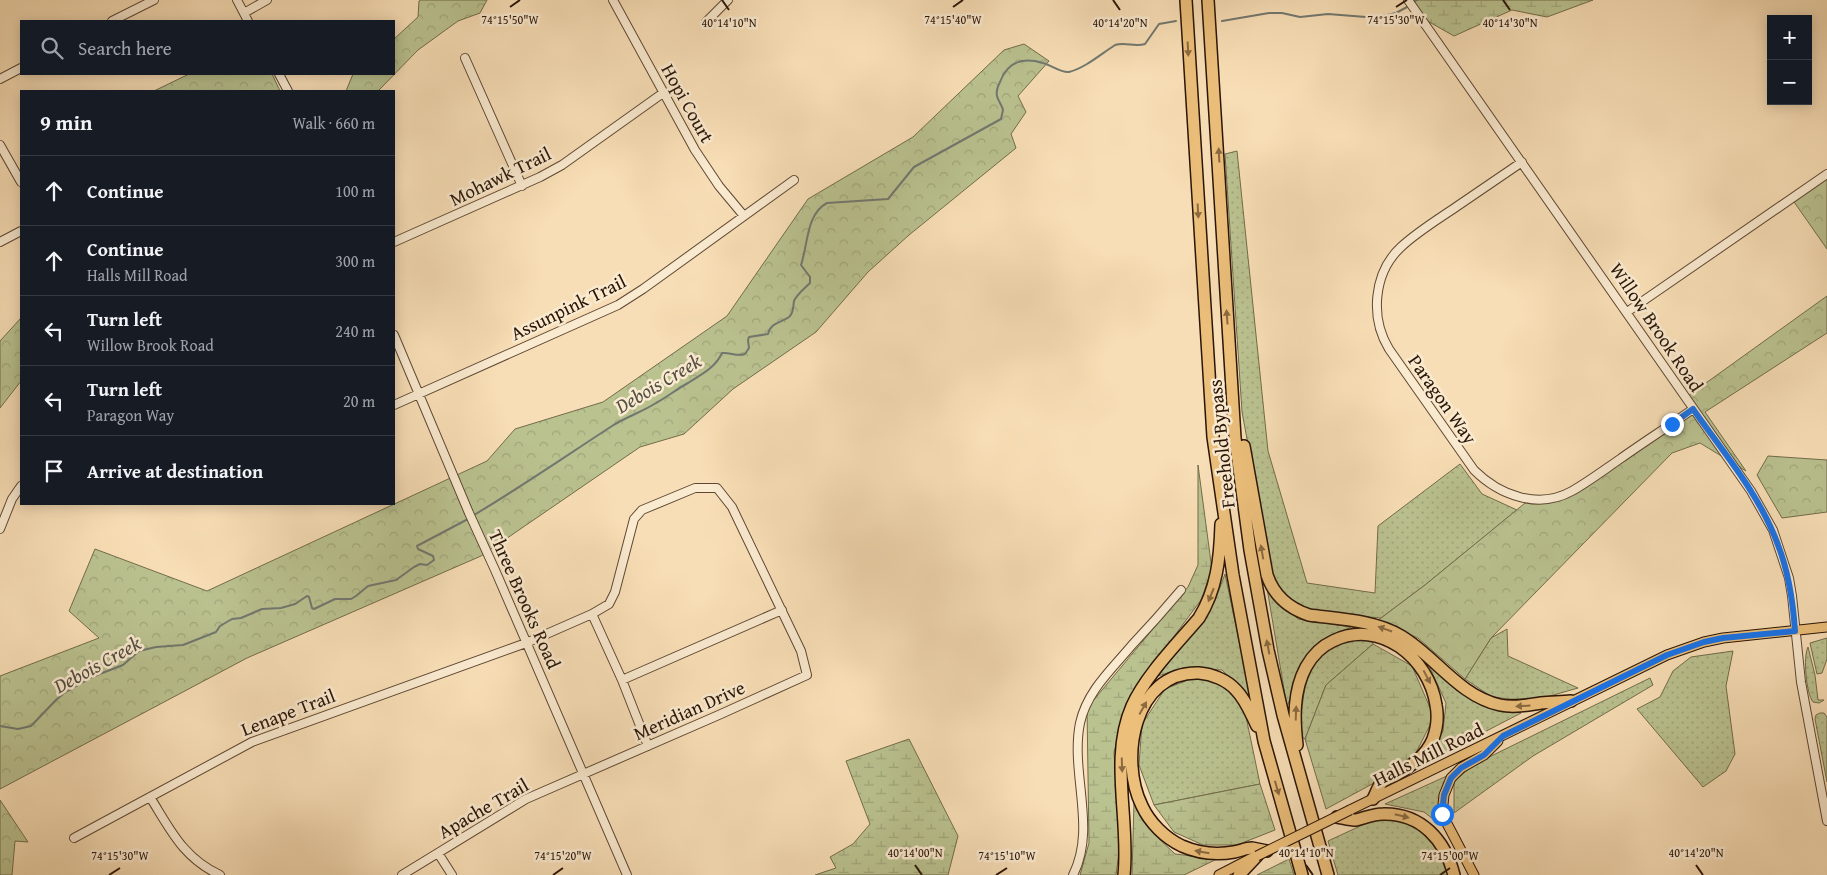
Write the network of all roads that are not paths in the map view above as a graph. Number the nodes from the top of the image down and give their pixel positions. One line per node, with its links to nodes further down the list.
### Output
1 (154, 0): 10 (street)
2 (236, 0): 9 (street)
3 (267, 0): 9 (street)
4 (613, 0): 18 (street, Hopi Court)
5 (728, 0): 12 (street)
6 (1186, 0): 36 (highway, Freehold Bypass, one-way to 36)
7 (1208, 0): 31 (highway, Freehold Bypass, one-way to 7)
8 (1408, 0): 20 (street, Willow Brook Road)
9 (244, 13): 11 (street)
10 (114, 20)
11 (248, 20)
12 (706, 22)
13 (465, 58): 24 (street)
14 (20, 69): 16 (street)
15 (280, 75): 17 (street)
16 (0, 79)
17 (287, 90)
18 (663, 93): 24 (street, Mohawk Trail); 25 (street, Hopi Court)
19 (0, 145): 22 (street)
20 (1522, 162): 29 (street, Willow Brook Road); 34 (street, Paragon Way)
21 (1827, 174): 29 (street)
22 (20, 180)
23 (794, 180): 25 (street, Assunpink Trail)
24 (522, 186): 28 (street, Mohawk Trail)
25 (744, 216): 32 (street, Assunpink Trail)
26 (20, 232): 27 (street)
27 (0, 242)
28 (395, 242)
29 (1627, 312): 34 (street, Willow Brook Road)
30 (395, 337): 32 (street, Three Brooks Road)
31 (1230, 366): 45 (highway, one-way to 31); 50 (highway, Freehold Bypass, one-way to 31)
32 (419, 394): 33 (street, Assunpink Trail); 43 (street, Three Brooks Road)
33 (395, 406)
34 (1693, 409): 42 (street, Willow Brook Road)
35 (20, 487): 37 (street)
36 (1221, 495): 47 (highway, Freehold Bypass); 65 (highway, one-way to 65)
37 (0, 529)
38 (1181, 590): 64 (street)
39 (782, 610): 40 (street, Lenape Trail); 44 (street); 48 (street, Meridian Drive)
40 (592, 614): 43 (street, Lenape Trail); 44 (street)
41 (1827, 628): 42 (main road, Halls Mill Road)
42 (1795, 631): 45 (main road, Halls Mill Road); 55 (street, Willow Brook Road)
43 (526, 643): 49 (street, Three Brooks Road); 51 (street, Lenape Trail)
44 (622, 680): 48 (street)
45 (1571, 701): 46 (main road, Halls Mill Road)
46 (1503, 736): 52 (main road, Halls Mill Road); 71 (main road)
47 (1264, 741): 58 (highway, one-way to 47); 68 (highway, Freehold Bypass, one-way to 68)
48 (648, 746): 49 (street, Meridian Drive)
49 (584, 774): 59 (street, Apache Trail); 63 (street, Three Brooks Road)
50 (1300, 779): 52 (highway, one-way to 52); 69 (highway, Freehold Bypass)
51 (150, 797): 56 (street, Lenape Trail); 60 (street)
52 (1373, 799): 53 (main road, Halls Mill Road)
53 (1352, 815): 54 (highway); 70 (highway, one-way to 70)
54 (1337, 817): 57 (main road, bridge)
55 (1827, 821)
56 (74, 838)
57 (1267, 851): 58 (highway)
58 (1255, 852): 66 (main road); 67 (highway)
59 (438, 854): 61 (street, Apache Trail); 62 (street)
60 (220, 875)
61 (402, 875)
62 (452, 875)
63 (627, 875)
64 (1073, 875)
65 (1124, 875)
66 (1219, 875)
67 (1239, 875)
68 (1302, 875)
69 (1329, 875)
70 (1454, 875)
71 (1474, 875)

